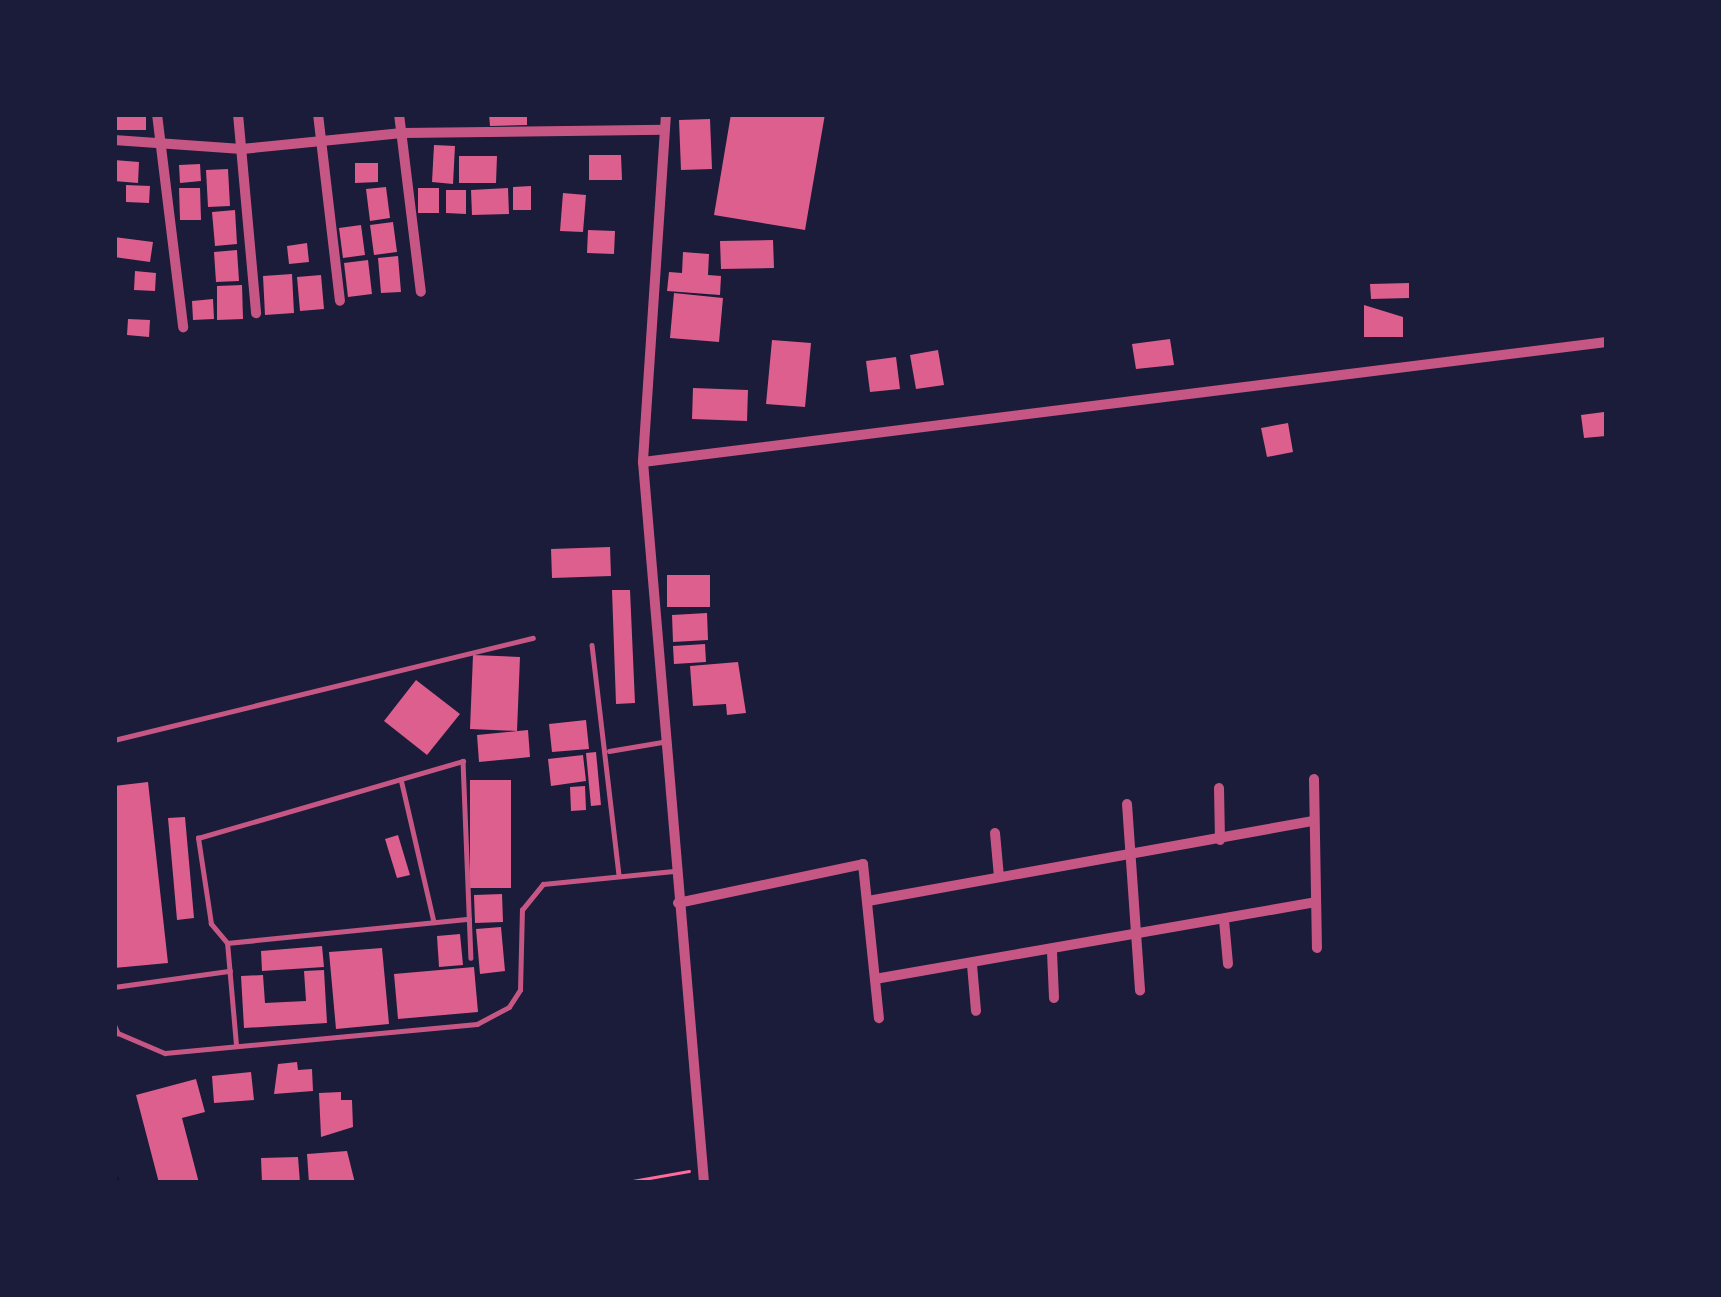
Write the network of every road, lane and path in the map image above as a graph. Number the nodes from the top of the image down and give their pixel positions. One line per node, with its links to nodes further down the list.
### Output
1 (157, 114): 13 (street)
2 (238, 114): 15 (street)
3 (318, 114): 14 (street)
4 (399, 114): 11 (street)
5 (482, 114): 10 (street)
6 (561, 114): 8 (street)
7 (666, 114): 9 (street)
8 (563, 129): 9 (street); 10 (street)
9 (664, 130): 21 (street)
10 (484, 132): 11 (street)
11 (401, 133): 14 (street); 16 (street)
12 (114, 140): 13 (street)
13 (160, 144): 15 (street); 19 (street)
14 (320, 146): 15 (street); 17 (street)
15 (242, 149): 18 (street)
16 (421, 292)
17 (340, 301)
18 (256, 313)
19 (182, 327)
20 (1607, 342): 21 (street)
21 (643, 462): 25 (street)
22 (533, 638): 24 (lane)
23 (592, 645): 26 (lane)
24 (114, 740)
25 (663, 742): 26 (lane); 35 (street)
26 (609, 751): 36 (lane)
27 (400, 779): 41 (lane); 43 (lane); 45 (lane)
28 (1314, 779): 31 (street)
29 (1219, 788): 33 (street)
30 (1127, 804): 34 (street)
31 (1312, 821): 33 (street); 39 (street)
32 (995, 833): 37 (street)
33 (1220, 840): 34 (street)
34 (1131, 853): 37 (street); 44 (street)
35 (674, 871): 36 (lane); 40 (street)
36 (620, 875): 59 (lane)
37 (999, 877): 38 (street)
38 (868, 901): 40 (street); 52 (street)
39 (1316, 902): 42 (street); 46 (street)
40 (678, 903): 60 (street)
41 (469, 919): 43 (lane); 48 (lane)
42 (1224, 920): 44 (street); 49 (street)
43 (434, 922): 45 (lane)
44 (1136, 938): 47 (street); 54 (street)
45 (227, 943): 51 (lane)
46 (1317, 948)
47 (1052, 952): 50 (street); 55 (street)
48 (471, 958)
49 (1228, 964)
50 (972, 965): 52 (street); 56 (street)
51 (230, 971): 53 (lane); 59 (lane)
52 (874, 979): 57 (street)
53 (114, 987)
54 (1140, 991)
55 (1054, 998)
56 (976, 1011)
57 (879, 1018)
58 (114, 1024): 59 (lane)
59 (236, 1045)
60 (703, 1169): 61 (path); 62 (street)
61 (621, 1183)
62 (704, 1183)

